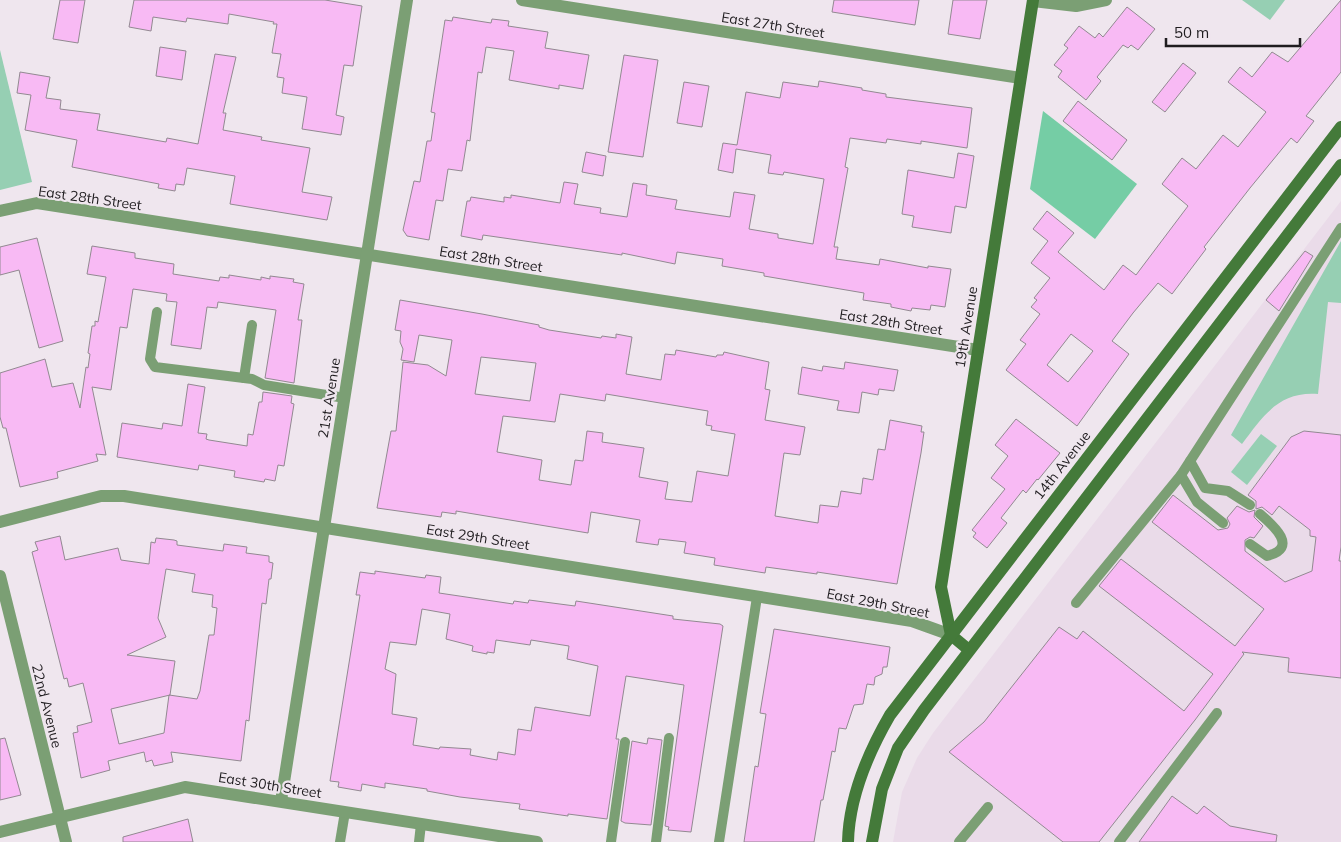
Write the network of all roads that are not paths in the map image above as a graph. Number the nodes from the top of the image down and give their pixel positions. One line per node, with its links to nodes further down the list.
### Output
1 (408, 0): 10 (street, 21st Avenue)
2 (522, 0): 5 (street, East 27th Street)
3 (1033, 0): 4 (street); 5 (main road, 19th Avenue)
4 (1100, 2)
5 (1020, 78): 13 (main road, 19th Avenue)
6 (1341, 127): 27 (main road, 14th Avenue)
7 (1341, 167): 28 (main road)
8 (0, 212): 10 (street, East 28th Street)
9 (1341, 228): 16 (lane)
10 (369, 254): 13 (street, East 28th Street); 15 (street, 21st Avenue)
11 (157, 312): 14 (lane)
12 (252, 325): 14 (lane)
13 (978, 350): 27 (main road, 19th Avenue)
14 (244, 378): 15 (lane)
15 (345, 398): 22 (street, 21st Avenue)
16 (1190, 461): 17 (lane); 18 (lane)
17 (1181, 475): 21 (lane); 26 (lane)
18 (1250, 505)
19 (1260, 514): 23 (lane)
20 (0, 522): 22 (street, East 29th Street)
21 (1223, 523)
22 (323, 528): 25 (street, East 29th Street); 32 (street, 21st Avenue)
23 (1250, 544)
24 (0, 576): 35 (street, 22nd Avenue)
25 (757, 597): 27 (street, East 29th Street); 44 (lane)
26 (1076, 603)
27 (951, 635): 28 (main road); 45 (main road, 14th Avenue)
28 (970, 650): 46 (main road)
29 (1217, 713): 48 (lane)
30 (668, 738): 43 (lane)
31 (625, 742): 42 (lane)
32 (281, 801): 34 (street, East 30th Street); 35 (street, East 30th Street)
33 (988, 807): 47 (lane)
34 (345, 812): 36 (street, East 30th Street); 39 (lane)
35 (59, 817): 37 (street, East 30th Street); 38 (street, 22nd Avenue)
36 (421, 824): 40 (lane); 41 (street, East 30th Street)
37 (0, 832)
38 (66, 842)
39 (340, 842)
40 (418, 842)
41 (538, 842)
42 (611, 842)
43 (656, 842)
44 (719, 842)
45 (848, 842)
46 (872, 842)
47 (959, 842)
48 (1119, 842)

